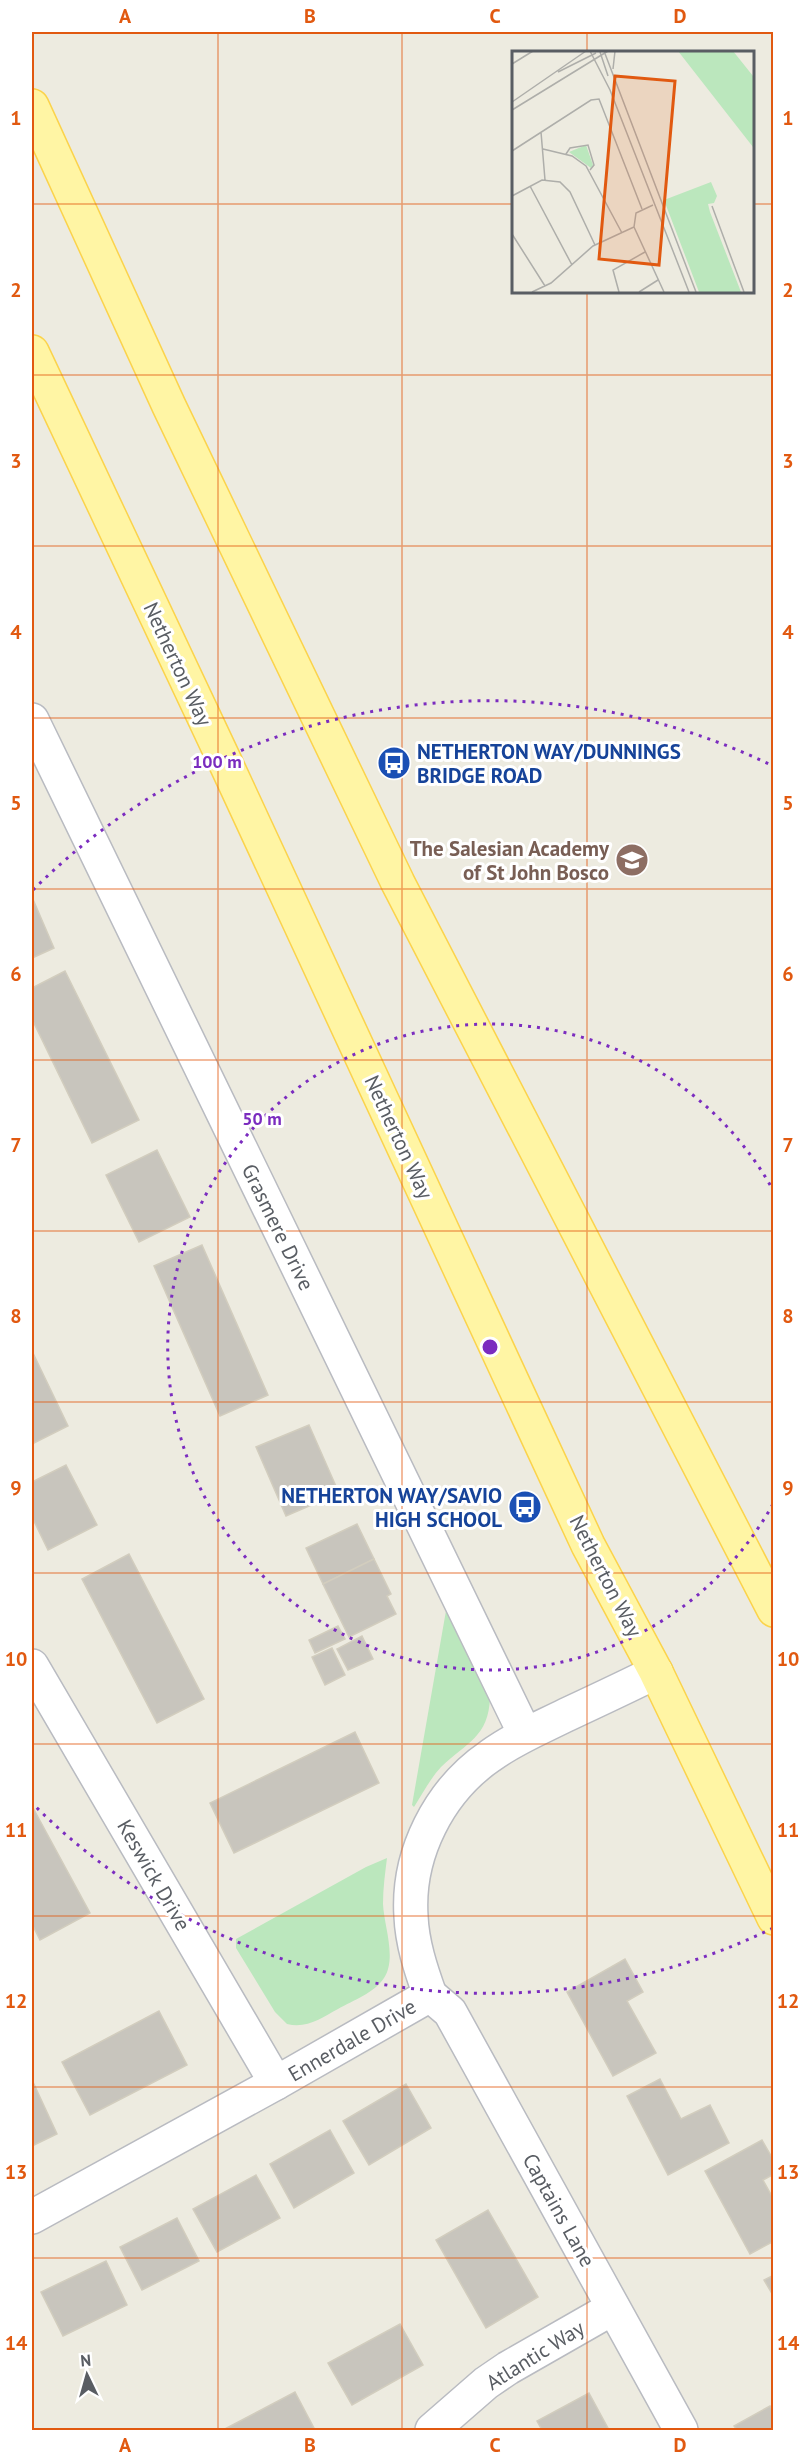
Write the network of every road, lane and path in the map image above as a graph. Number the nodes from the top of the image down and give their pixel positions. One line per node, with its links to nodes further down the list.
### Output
1 (32, 106): 4 (main road)
2 (32, 352): 6 (main road, Netherton Way)
3 (32, 720): 7 (street, Grasmere Drive)
4 (774, 1610)
5 (32, 1666): 10 (street, Keswick Drive)
6 (656, 1672): 7 (street, Ennerdale Drive); 8 (main road, Netherton Way)
7 (525, 1734): 9 (street, Ennerdale Drive)
8 (774, 1918)
9 (430, 1995): 10 (street, Ennerdale Drive); 12 (street, Captains Lane)
10 (276, 2084): 11 (street, Ennerdale Drive)
11 (32, 2217)
12 (613, 2308): 13 (street, Atlantic Way); 14 (street, Captains Lane)
13 (432, 2430)
14 (681, 2430)

